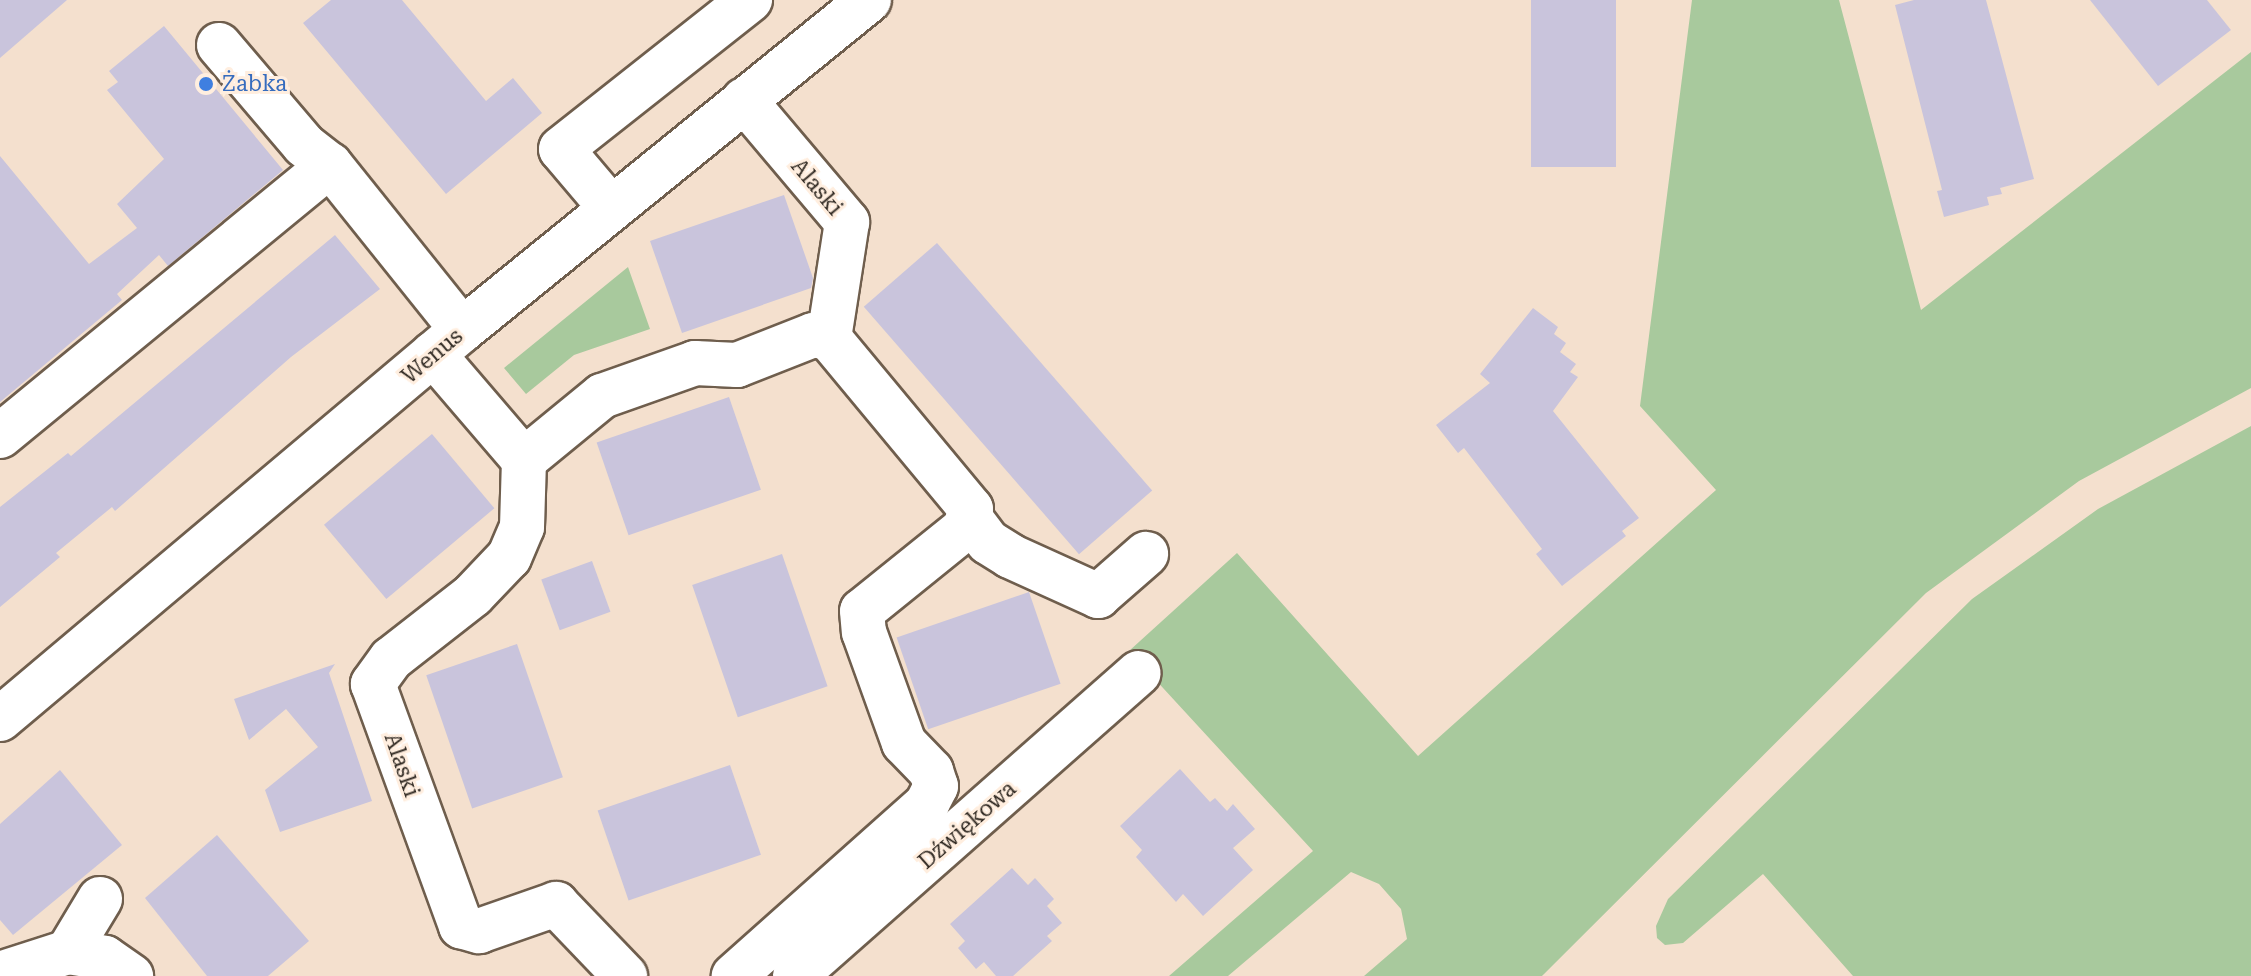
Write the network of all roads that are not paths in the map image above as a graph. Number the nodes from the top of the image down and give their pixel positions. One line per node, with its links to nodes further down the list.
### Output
1 (750, 0): 6 (street)
2 (869, 0): 4 (street, Wenus)
3 (219, 45): 5 (street)
4 (744, 100): 6 (street, Wenus); 7 (street, Alaski)
5 (330, 165): 8 (street); 9 (street)
6 (611, 208): 8 (street, Wenus)
7 (829, 338): 10 (street); 11 (street)
8 (448, 342): 10 (street); 14 (street, Wenus)
9 (0, 436)
10 (524, 460): 19 (street, Alaski)
11 (970, 518): 12 (street); 20 (street)
12 (1146, 554)
13 (1139, 673): 21 (street, Dźwiękowa)
14 (0, 719)
15 (100, 899): 16 (street)
16 (68, 952): 17 (street); 18 (street)
17 (0, 974)
18 (131, 976)
19 (625, 976)
20 (734, 976)
21 (795, 976)

